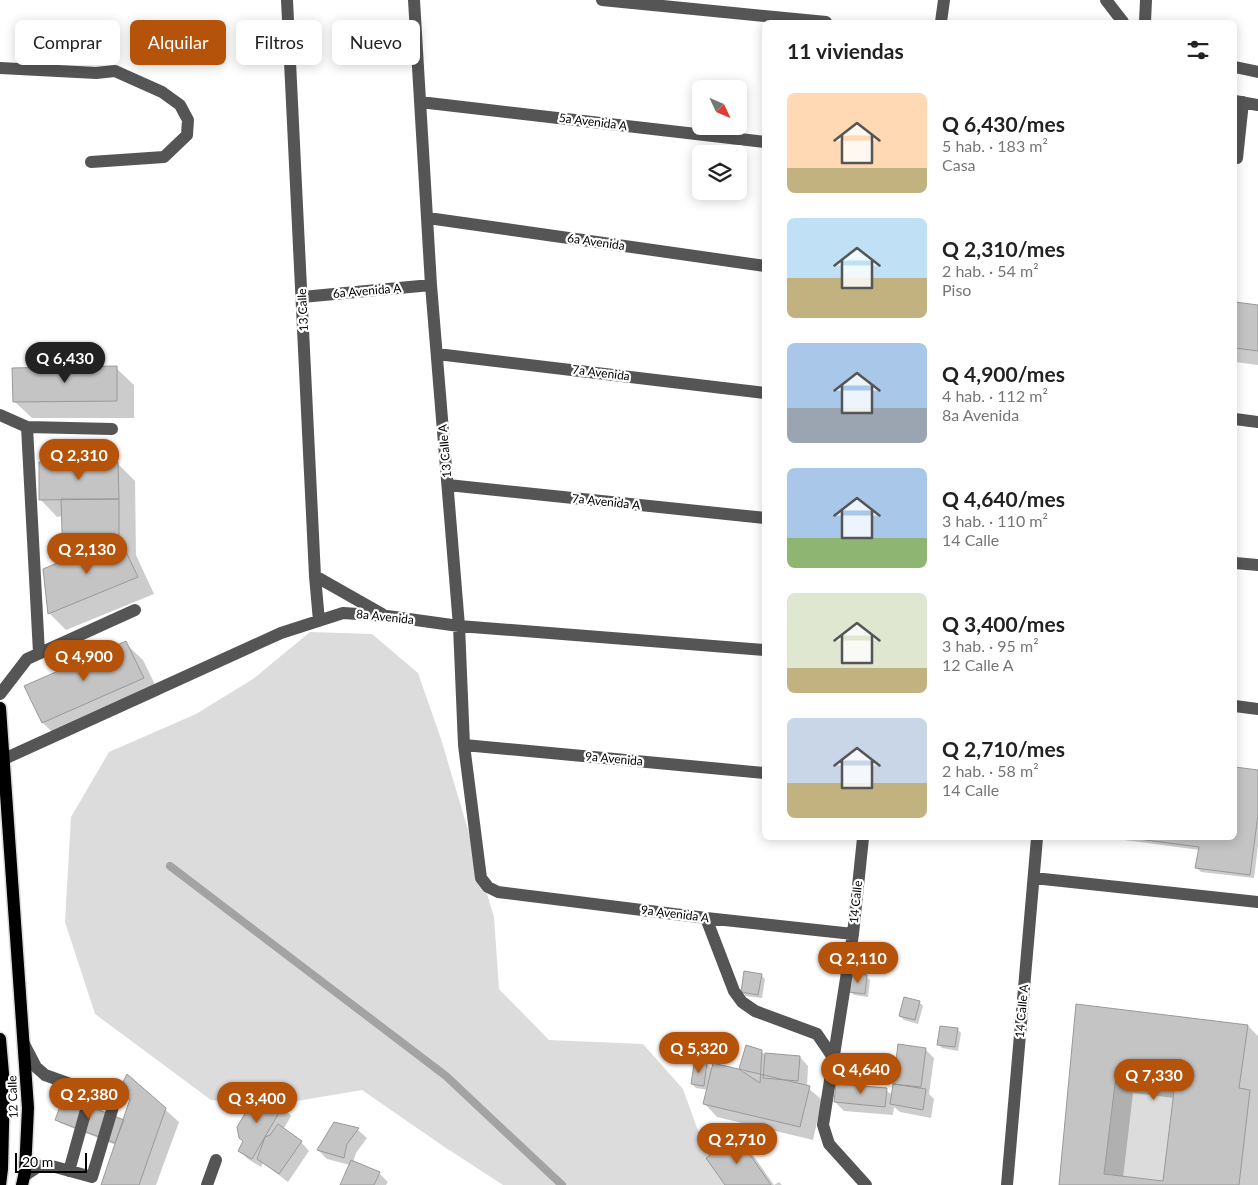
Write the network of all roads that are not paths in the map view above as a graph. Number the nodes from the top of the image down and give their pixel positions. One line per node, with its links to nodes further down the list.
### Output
1 (287, 0): 23 (street, 13 Calle)
2 (414, 0): 15 (street, 13 Calle A)
3 (602, 0): 7 (street)
4 (944, 0): 8 (street)
5 (1106, 0): 9 (street)
6 (1146, 0): 10 (street)
7 (806, 20)
8 (941, 20)
9 (1121, 20)
10 (1145, 20)
11 (1237, 67): 13 (street)
12 (0, 68): 19 (street)
13 (1258, 72)
14 (1239, 101): 16 (street); 18 (street)
15 (420, 102): 17 (street, 5a Avenida A); 20 (street, 13 Calle A)
16 (1258, 105)
17 (762, 142)
18 (1237, 158)
19 (92, 162)
20 (428, 218): 21 (street, 6a Avenida); 22 (street, 13 Calle A)
21 (762, 266)
22 (431, 285): 23 (street, 6a Avenida A); 24 (street, 13 Calle A)
23 (302, 297): 35 (street, 13 Calle)
24 (437, 354): 25 (street, 7a Avenida); 31 (street, 13 Calle A)
25 (762, 393)
26 (0, 415): 29 (street)
27 (1237, 419): 28 (street)
28 (1258, 422)
29 (26, 427): 30 (street); 41 (street)
30 (112, 429)
31 (448, 485): 32 (street, 7a Avenida A); 39 (street, 13 Calle A)
32 (762, 518)
33 (1237, 563): 34 (street)
34 (1258, 565)
35 (315, 576): 37 (street); 38 (street, 13 Calle)
36 (136, 610): 41 (street)
37 (386, 616): 38 (street, 8a Avenida); 39 (street, 8a Avenida)
38 (319, 620): 47 (street, 8a Avenida)
39 (459, 626): 40 (street, 8a Avenida); 46 (street, 13 Calle A)
40 (762, 650)
41 (39, 653): 42 (street)
42 (0, 694)
43 (1237, 706): 45 (street)
44 (0, 708): 47 (main road, 12 Calle)
45 (1258, 708)
46 (464, 746): 48 (street, 9a Avenida); 52 (street, 13 Calle A)
47 (4, 759): 57 (main road, 12 Calle)
48 (762, 773)
49 (863, 840): 55 (street, 14 Calle)
50 (1037, 840): 51 (street, 14 Calle A)
51 (1034, 878): 53 (street); 66 (street, 14 Calle A)
52 (498, 892): 54 (street, 9a Avenida A)
53 (1258, 902)
54 (706, 918): 55 (street, 9a Avenida A); 58 (street)
55 (853, 934): 58 (street, 14 Calle)
56 (0, 1039): 63 (main road, 12 Calle)
57 (24, 1044): 59 (street); 62 (main road, 12 Calle)
58 (834, 1059): 65 (street, 14 Calle)
59 (91, 1092): 61 (street); 61 (street)
60 (216, 1160): 64 (street)
61 (69, 1171): 62 (street)
62 (23, 1180)
63 (0, 1183)
64 (207, 1185)
65 (866, 1185)
66 (1008, 1185)

